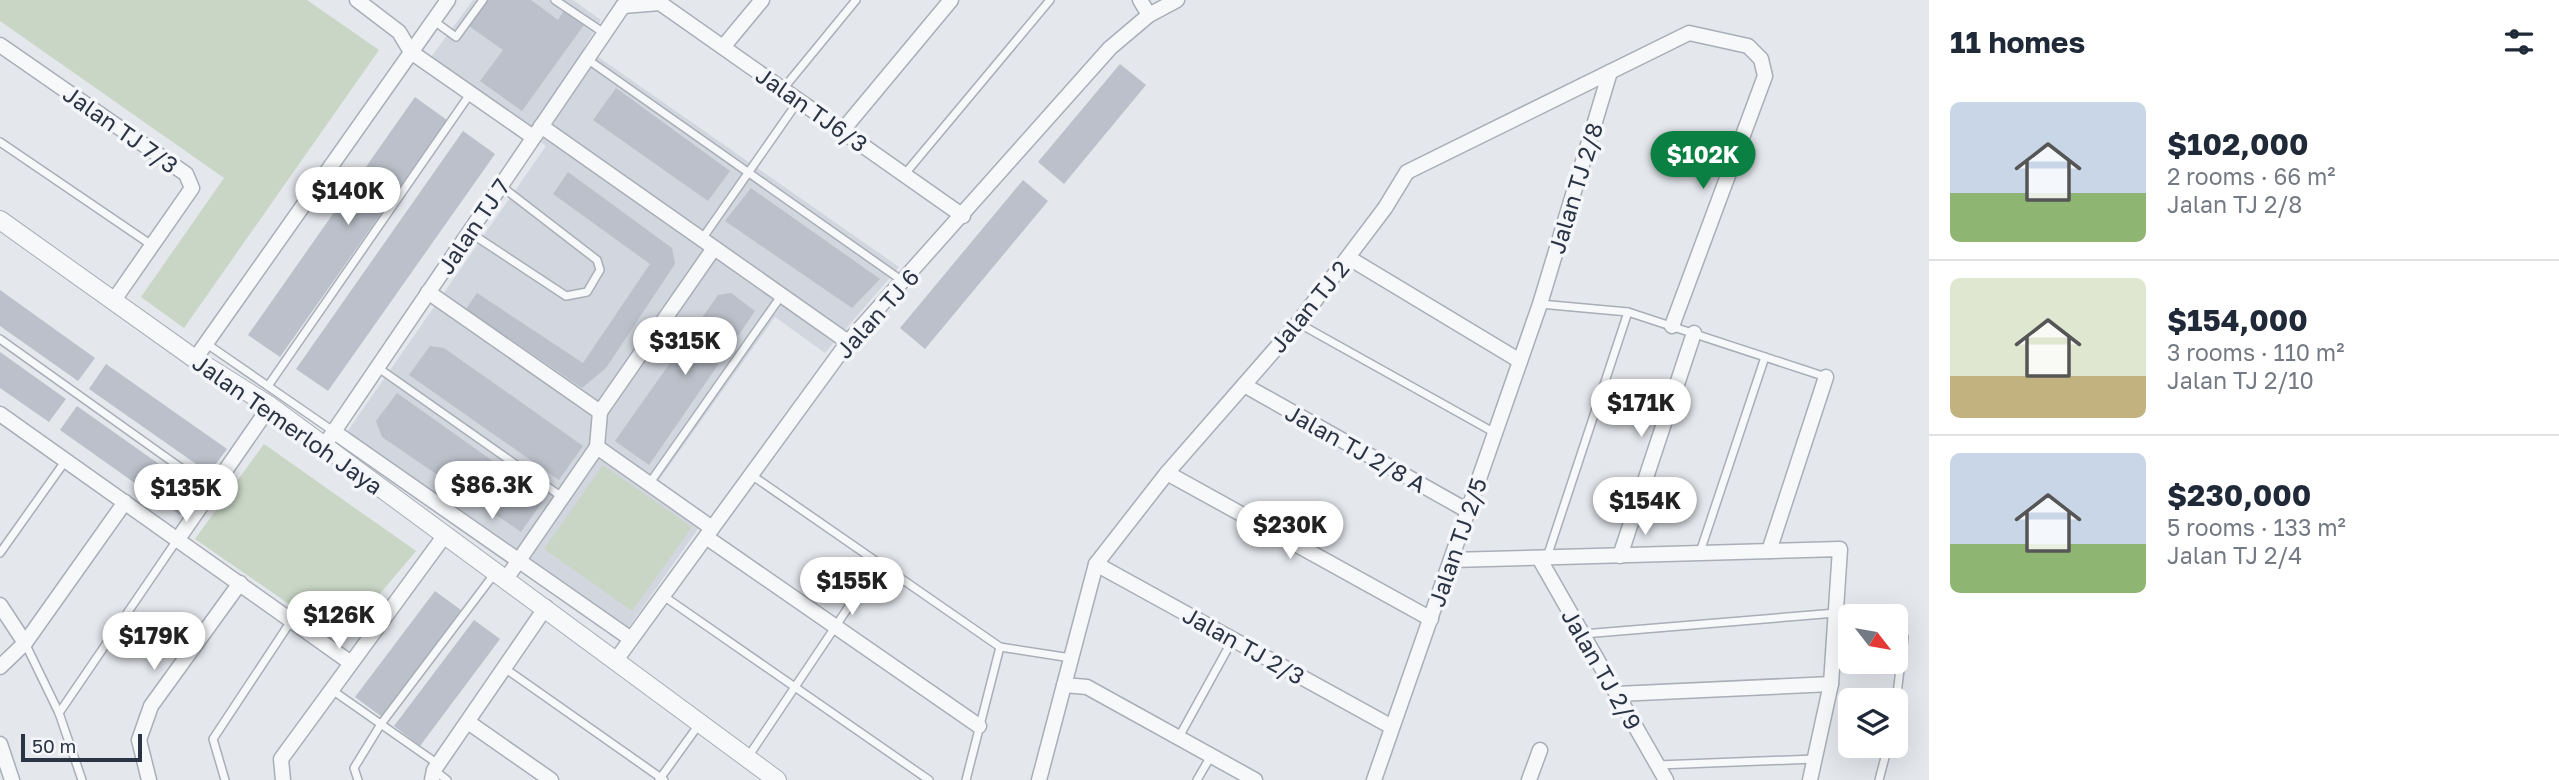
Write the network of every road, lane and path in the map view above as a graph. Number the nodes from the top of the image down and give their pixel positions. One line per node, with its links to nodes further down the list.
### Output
1 (357, 0): 18 (street)
2 (448, 0): 14 (street)
3 (483, 0): 14 (lane)
4 (555, 0): 15 (lane)
5 (762, 0): 16 (street)
6 (856, 0): 21 (lane)
7 (951, 0): 24 (street)
8 (1051, 0): 28 (lane)
9 (1140, 0): 13 (street)
10 (1177, 0): 13 (street, Jalan TJ 6)
11 (661, 1): 12 (street); 16 (street, Jalan TJ6/3)
12 (621, 3): 15 (street, Jalan TJ 7)
13 (1149, 15): 30 (street, Jalan TJ 6)
14 (433, 21): 18 (street)
15 (604, 33): 19 (street, Jalan TJ 7)
16 (723, 47): 21 (street, Jalan TJ6/3)
17 (2, 49): 34 (street, Jalan TJ 7/3)
18 (411, 52): 22 (street); 48 (street)
19 (587, 59): 25 (street, Jalan TJ 7); 27 (lane)
20 (1610, 72): 36 (street, Jalan TJ 2); 41 (street, Jalan TJ 2/8); 44 (street, Jalan TJ 2)
21 (783, 89): 23 (street, Jalan TJ6/3)
22 (470, 94): 25 (street); 55 (lane)
23 (799, 100): 24 (street, Jalan TJ6/3); 27 (lane)
24 (842, 131): 28 (street, Jalan TJ6/3)
25 (537, 132): 29 (street, Jalan TJ 7); 33 (street)
26 (0, 142): 34 (lane)
27 (748, 172): 33 (lane); 37 (lane)
28 (904, 175): 30 (street, Jalan TJ6/3)
29 (501, 186): 32 (street, Jalan TJ 7); 32 (lane)
30 (963, 216): 37 (street, Jalan TJ 6)
31 (0, 220): 40 (street, Jalan Temerloh Jaya)
32 (469, 232): 38 (street, Jalan TJ 7)
33 (701, 239): 35 (street)
34 (153, 246): 40 (street, Jalan TJ 7/3)
35 (714, 248): 39 (street); 57 (street)
36 (1349, 258): 43 (street, Jalan TJ 2); 51 (street)
37 (905, 282): 47 (street, Jalan TJ 6)
38 (428, 292): 52 (street, Jalan TJ 7); 57 (street)
39 (782, 296): 47 (street); 65 (lane)
40 (114, 300): 50 (street, Jalan Temerloh Jaya)
41 (1540, 304): 42 (lane); 51 (street, Jalan TJ 2/5)
42 (1628, 312): 44 (lane); 77 (lane)
43 (1298, 323): 54 (street, Jalan TJ 2); 59 (lane)
44 (1672, 326): 45 (lane)
45 (1694, 333): 49 (lane); 76 (street)
46 (0, 339): 66 (lane)
47 (848, 342): 64 (street, Jalan TJ 6)
48 (207, 344): 50 (street); 55 (lane)
49 (1765, 357): 53 (lane); 75 (lane)
50 (195, 359): 56 (street, Jalan Temerloh Jaya)
51 (1520, 361): 59 (street, Jalan TJ 2/5)
52 (377, 367): 60 (street, Jalan TJ 7); 67 (lane)
53 (1826, 377): 73 (street)
54 (1244, 385): 63 (street, Jalan TJ 2); 69 (street, Jalan TJ 2/8 A)
55 (268, 386): 60 (lane)
56 (270, 406): 60 (street, Jalan Temerloh Jaya); 66 (street)
57 (600, 412): 61 (street)
58 (2, 421): 62 (street)
59 (1495, 433): 69 (street, Jalan TJ 2/5)
60 (329, 438): 71 (street, Jalan Temerloh Jaya); 78 (street)
61 (597, 447): 65 (street); 67 (street)
62 (66, 460): 68 (street); 74 (lane)
63 (1167, 473): 81 (street, Jalan TJ 2); 88 (street)
64 (750, 474): 70 (street, Jalan TJ 6); 80 (lane)
65 (649, 484): 70 (street)
66 (213, 490): 72 (street)
67 (562, 497): 78 (street)
68 (125, 502): 72 (street); 96 (street)
69 (1468, 511): 79 (street, Jalan TJ 2/5)
70 (709, 533): 84 (street, Jalan TJ 6); 90 (street)
71 (444, 535): 82 (street, Jalan Temerloh Jaya); 100 (street)
72 (178, 539): 83 (street); 108 (lane)
73 (1769, 551): 75 (street); 87 (street)
74 (0, 552)
75 (1700, 552): 76 (street)
76 (1620, 556): 77 (street)
77 (1543, 558): 79 (street); 91 (street, Jalan TJ 2/9)
78 (518, 560): 82 (street); 94 (street)
79 (1451, 560): 88 (street, Jalan TJ 2/5)
80 (878, 563): 90 (lane); 97 (lane)
81 (1096, 564): 95 (street, Jalan TJ 2/3); 98 (street, Jalan TJ 2)
82 (500, 575): 86 (street, Jalan Temerloh Jaya); 111 (lane)
83 (240, 583): 89 (street); 126 (street)
84 (661, 595): 94 (street, Jalan TJ 6); 105 (lane)
85 (0, 606): 96 (street)
86 (545, 607): 99 (street, Jalan Temerloh Jaya); 102 (street)
87 (1836, 613): 91 (lane); 92 (street)
88 (1431, 618): 113 (street, Jalan TJ 2/5)
89 (291, 620): 100 (street); 127 (lane)
90 (835, 627): 105 (lane); 112 (street)
91 (1582, 634): 107 (street, Jalan TJ 2/9)
92 (1834, 637): 93 (lane); 103 (street)
93 (1838, 637)
94 (631, 639): 99 (street, Jalan TJ 6)
95 (1233, 639): 113 (street, Jalan TJ 2/3); 114 (lane)
96 (25, 643): 101 (street); 108 (lane)
97 (1000, 647): 98 (lane); 112 (lane)
98 (1071, 658): 104 (street, Jalan TJ 2)
99 (616, 660): 110 (street, Jalan Temerloh Jaya)
100 (351, 663): 106 (street)
101 (0, 667)
102 (506, 668): 109 (street); 123 (lane)
103 (1831, 684): 107 (street); 120 (street)
104 (1064, 685): 114 (street); 135 (street, Jalan TJ 2)
105 (793, 687): 118 (lane); 133 (lane)
106 (332, 690): 111 (lane); 128 (street)
107 (1617, 694): 121 (street, Jalan TJ 2/9)
108 (59, 713): 125 (lane)
109 (468, 722): 122 (street); 131 (street)
110 (700, 722): 118 (street, Jalan Temerloh Jaya); 123 (lane)
111 (381, 724): 122 (lane); 129 (lane)
112 (979, 726): 134 (lane)
113 (1392, 727): 138 (street, Jalan TJ 2/5)
114 (1178, 738): 117 (street)
115 (1, 750): 124 (street)
116 (1540, 750): 139 (street)
117 (1211, 755): 136 (lane); 137 (street)
118 (747, 757): 132 (street, Jalan Temerloh Jaya)
119 (1885, 758): 142 (lane)
120 (1814, 759): 121 (lane); 141 (street)
121 (1657, 765): 140 (street, Jalan TJ 2/9)
122 (434, 772): 130 (lane)
123 (662, 779)
124 (12, 780)
125 (82, 780)
126 (149, 780)
127 (225, 780)
128 (283, 780)
129 (358, 780)
130 (447, 780)
131 (551, 780)
132 (777, 780)
133 (929, 780)
134 (966, 780)
135 (1039, 780)
136 (1197, 780)
137 (1255, 780)
138 (1374, 780)
139 (1529, 780)
140 (1666, 780)
141 (1810, 780)
142 (1879, 780)

